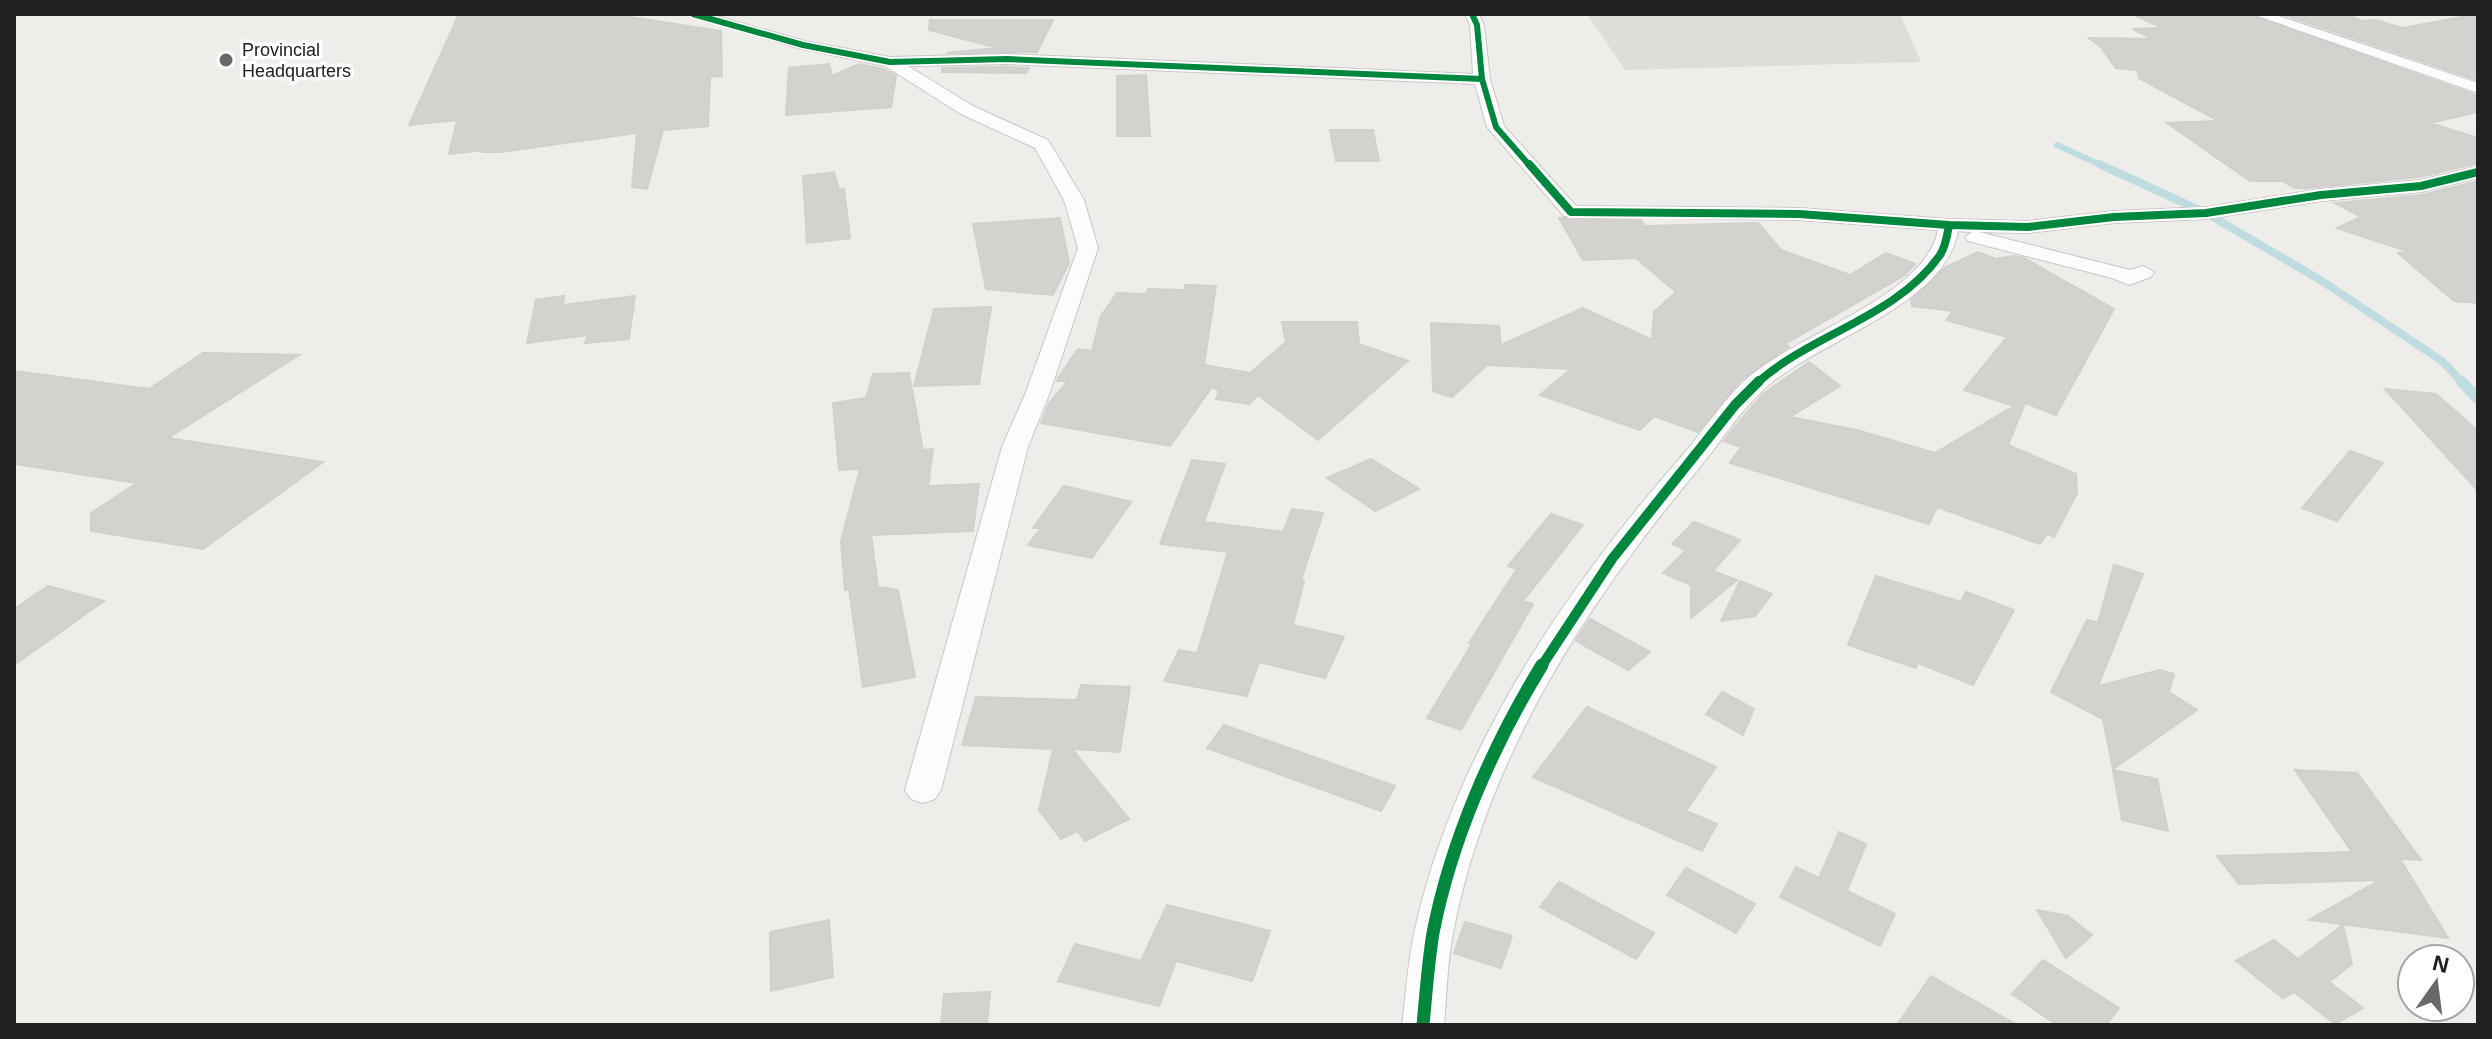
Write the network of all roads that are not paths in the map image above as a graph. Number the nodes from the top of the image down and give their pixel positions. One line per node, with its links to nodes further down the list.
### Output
1 (693, 14): 4 (street)
2 (1472, 14): 5 (street)
3 (2259, 14): 6 (street)
4 (890, 62): 5 (street); 10 (street)
5 (1482, 79): 8 (street)
6 (2478, 88)
7 (2478, 172): 8 (street)
8 (1954, 225): 9 (street); 11 (street)
9 (2143, 272)
10 (923, 790)
11 (1423, 1025)

